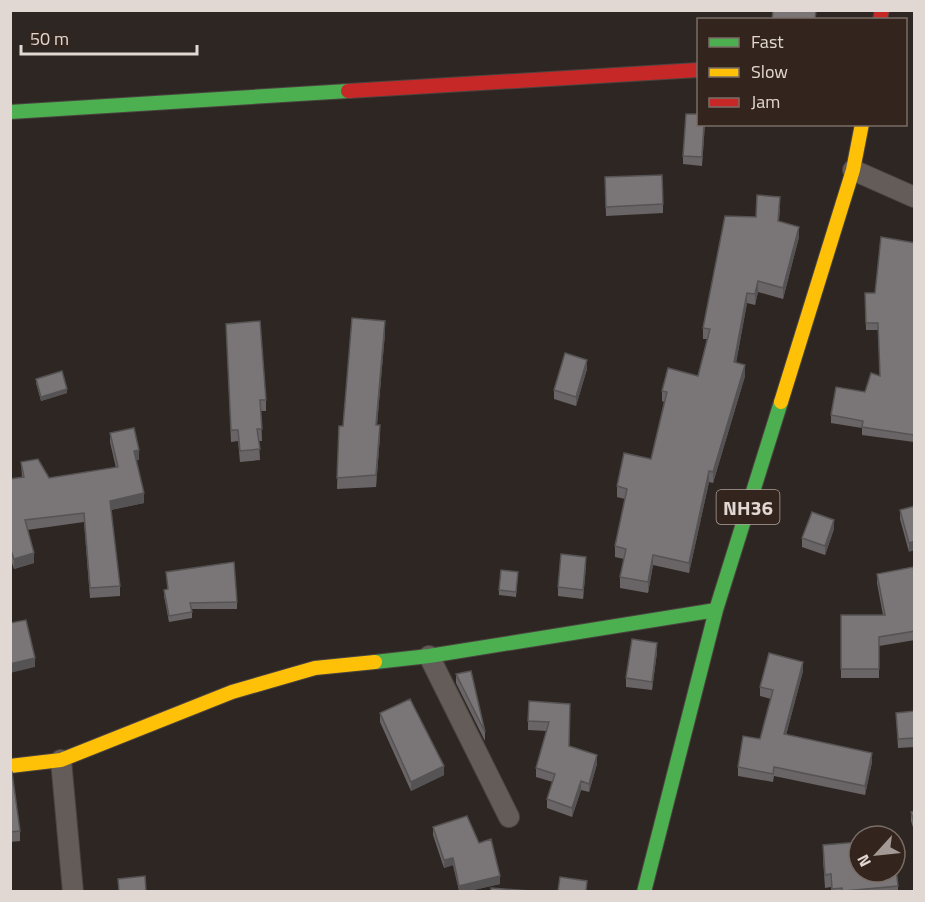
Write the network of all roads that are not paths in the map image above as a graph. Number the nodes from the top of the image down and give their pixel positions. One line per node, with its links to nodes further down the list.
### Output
1 (697, 70): 2 (main road)
2 (10, 112)
3 (862, 126): 4 (main road, NH36)
4 (853, 170): 5 (street); 6 (main road, NH36)
5 (915, 197)
6 (716, 610): 7 (main road); 12 (main road, NH36)
7 (429, 656): 8 (main road); 10 (street)
8 (61, 760): 9 (main road); 11 (street)
9 (10, 766)
10 (509, 817)
11 (73, 891)
12 (644, 891)

